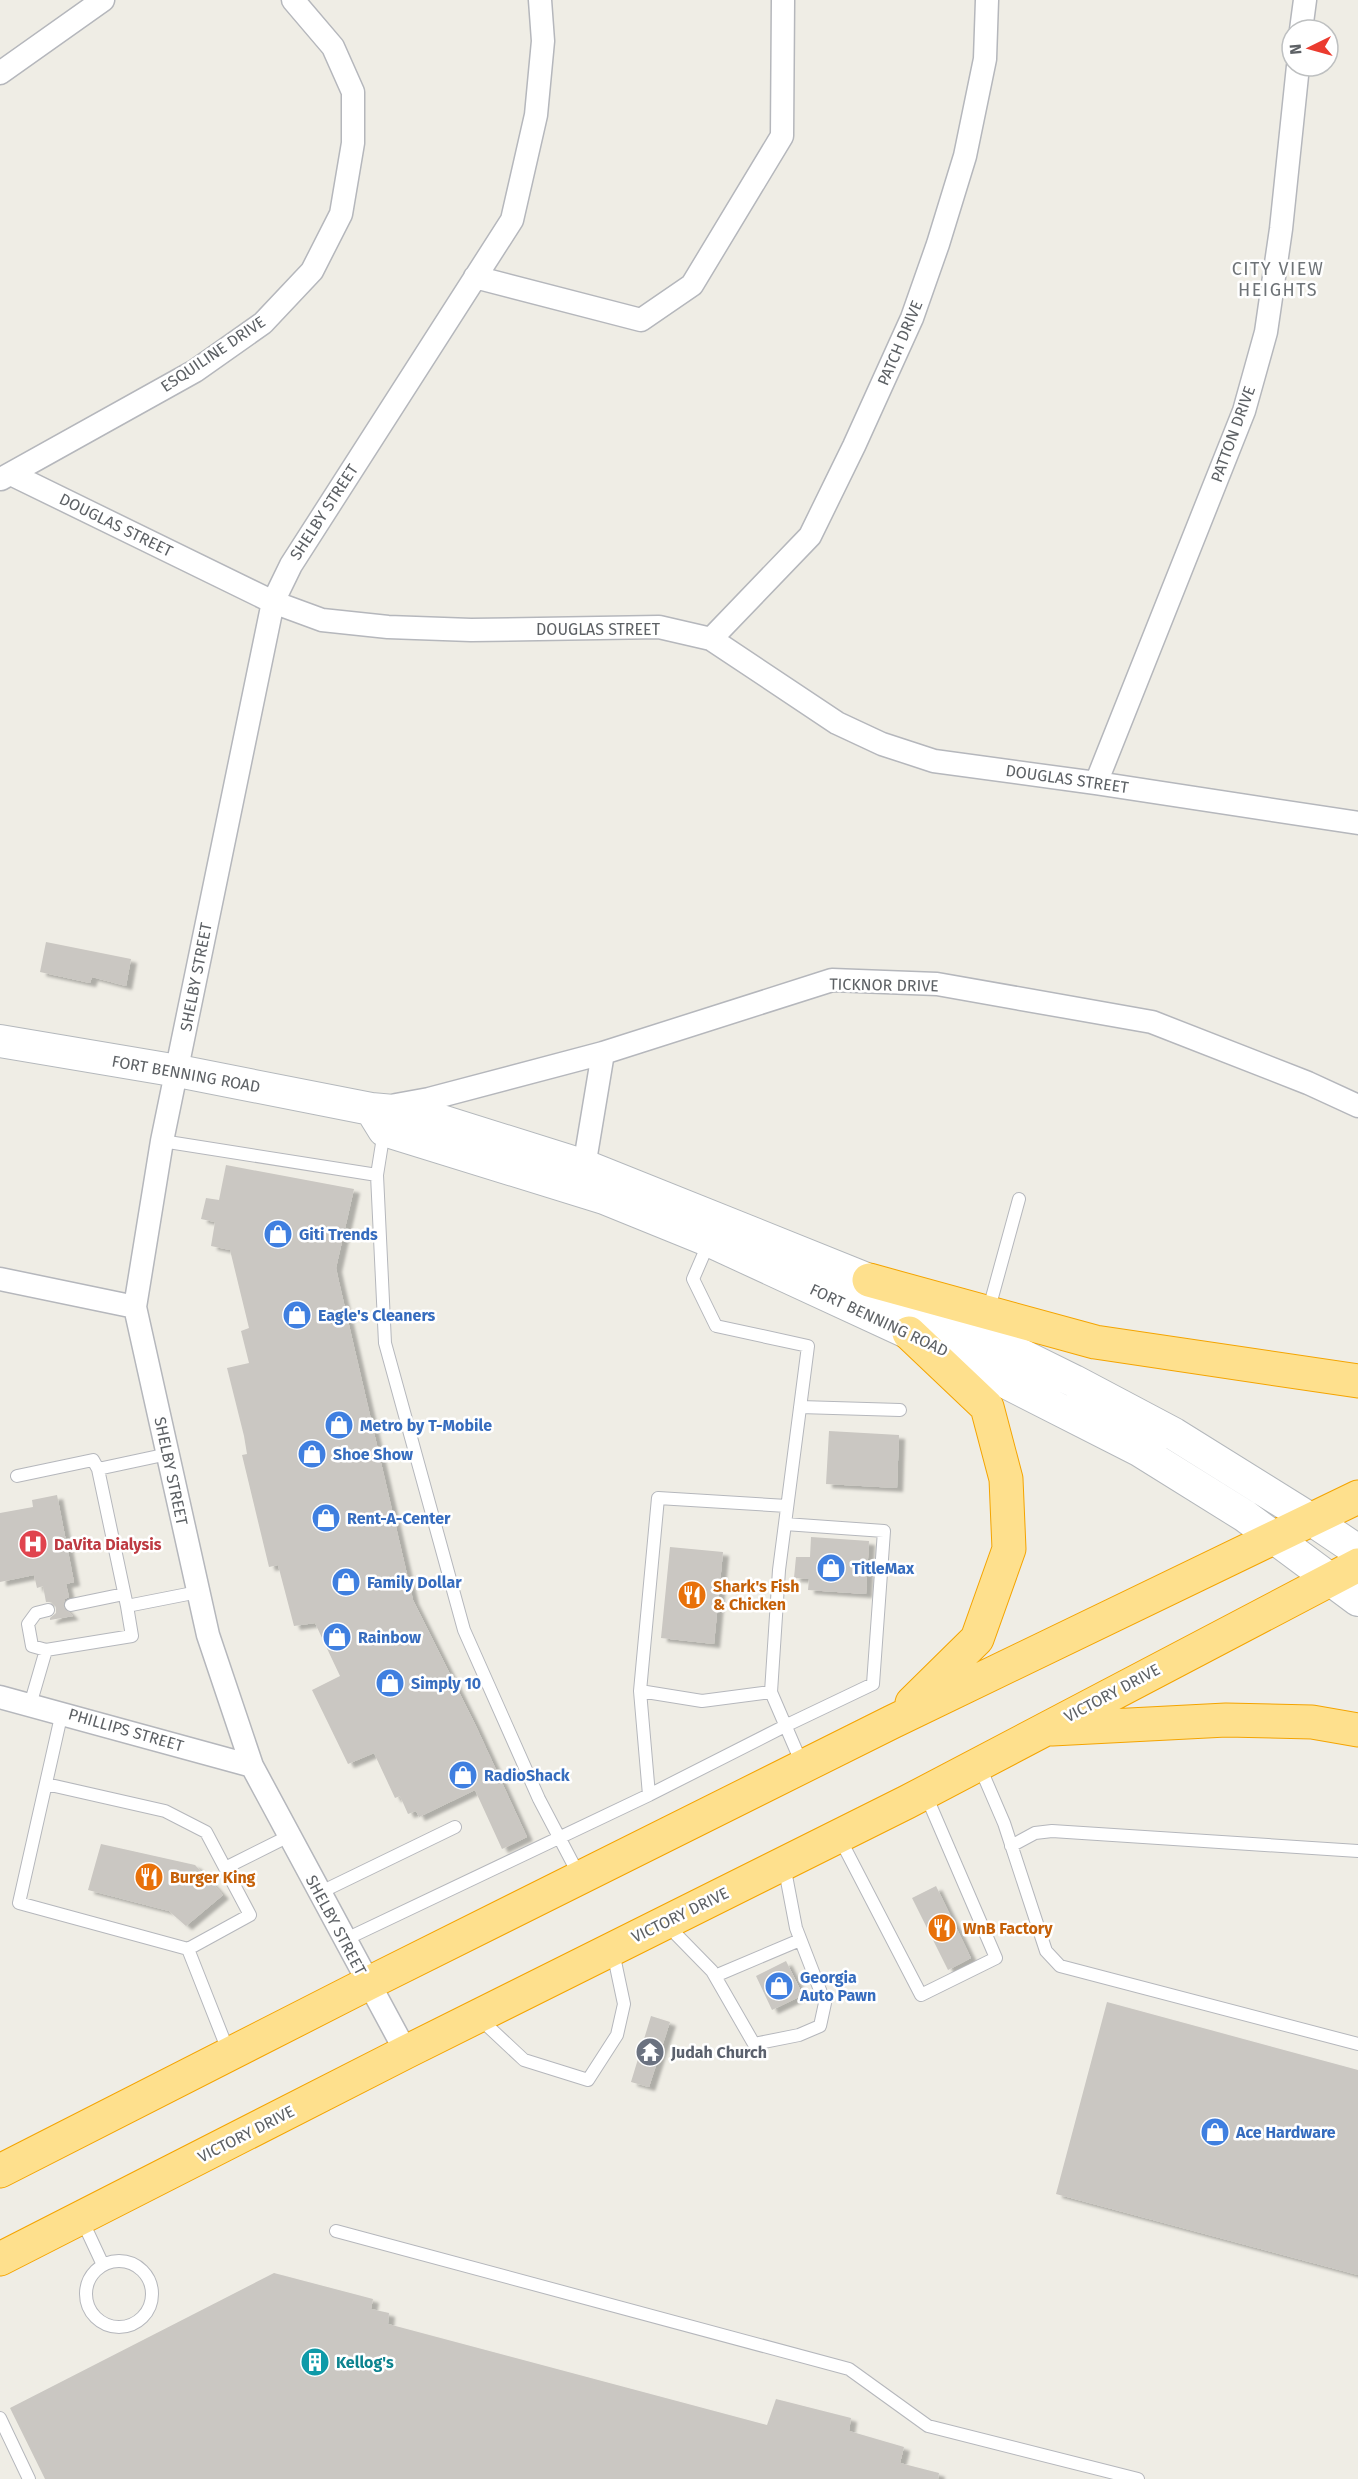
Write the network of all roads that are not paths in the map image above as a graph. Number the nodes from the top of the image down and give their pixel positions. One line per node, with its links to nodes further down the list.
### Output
1 (103, 0): 8 (street)
2 (293, 0): 11 (street, ESQUILINE DRIVE)
3 (540, 0): 10 (street, SHELBY STREET)
4 (783, 0): 10 (street)
5 (987, 0): 13 (street, PATCH DRIVE)
6 (1305, 0): 7 (street)
7 (1303, 18)
8 (0, 74)
9 (1297, 78): 14 (street, PATTON DRIVE)
10 (475, 277): 12 (street, SHELBY STREET)
11 (6, 477): 12 (street, DOUGLAS STREET)
12 (273, 602): 13 (street, DOUGLAS STREET); 18 (street, SHELBY STREET)
13 (711, 639): 14 (street, DOUGLAS STREET)
14 (1096, 783): 15 (street, DOUGLAS STREET)
15 (1358, 823)
16 (0, 1041): 18 (street, FORT BENNING ROAD)
17 (603, 1053): 19 (street, TICKNOR DRIVE); 20 (street, TICKNOR DRIVE); 23 (street)
18 (178, 1071): 20 (street, FORT BENNING ROAD); 21 (street, SHELBY STREET)
19 (1358, 1106)
20 (378, 1120): 22 (lane); 23 (street, FORT BENNING ROAD)
21 (162, 1141): 22 (lane); 28 (street, SHELBY STREET)
22 (377, 1175): 68 (lane)
23 (583, 1178): 25 (street, FORT BENNING ROAD); 27 (street, FORT BENNING ROAD)
24 (1019, 1199): 29 (lane)
25 (710, 1241): 30 (street, FORT BENNING ROAD); 32 (lane)
26 (0, 1279): 28 (street)
27 (869, 1280): 29 (highway); 39 (street, FORT BENNING ROAD)
28 (135, 1307): 34 (street, SHELBY STREET)
29 (987, 1313): 31 (highway)
30 (909, 1333): 41 (street, FORT BENNING ROAD); 55 (highway)
31 (1358, 1381)
32 (800, 1407): 33 (lane); 38 (lane)
33 (900, 1410)
34 (168, 1454): 35 (lane); 44 (street, SHELBY STREET)
35 (98, 1469): 36 (lane); 45 (lane)
36 (17, 1476)
37 (1358, 1497): 39 (highway)
38 (787, 1506): 40 (lane); 50 (lane)
39 (1312, 1520): 41 (highway); 42 (street, FORT BENNING ROAD)
40 (785, 1524): 51 (lane); 56 (lane)
41 (1276, 1538): 43 (street, FORT BENNING ROAD); 55 (highway)
42 (1358, 1551)
43 (1344, 1572): 46 (street, FORT BENNING ROAD); 57 (highway, VICTORY DRIVE)
44 (198, 1592): 45 (lane); 60 (street, SHELBY STREET)
45 (126, 1600): 47 (lane); 49 (lane)
46 (1358, 1600)
47 (71, 1605)
48 (48, 1610): 49 (lane)
49 (46, 1650): 53 (lane)
50 (640, 1691): 51 (lane); 64 (lane)
51 (771, 1692): 56 (lane)
52 (0, 1697): 53 (street, PHILLIPS STREET)
53 (30, 1705): 54 (street, PHILLIPS STREET)
54 (62, 1712): 60 (street, PHILLIPS STREET); 62 (lane)
55 (892, 1722): 61 (highway)
56 (785, 1726): 61 (lane); 64 (lane)
57 (1041, 1730): 58 (highway); 59 (highway, VICTORY DRIVE)
58 (1358, 1730)
59 (978, 1764): 63 (highway, VICTORY DRIVE); 69 (lane)
60 (252, 1766): 66 (street, SHELBY STREET)
61 (802, 1767): 73 (highway)
62 (46, 1784): 72 (lane); 78 (lane)
63 (925, 1792): 67 (highway, VICTORY DRIVE); 67 (lane)
64 (650, 1795): 68 (lane)
65 (455, 1827): 74 (lane)
66 (289, 1836): 72 (lane); 74 (street, SHELBY STREET)
67 (839, 1836): 71 (highway, VICTORY DRIVE)
68 (560, 1838): 73 (lane); 76 (lane)
69 (1011, 1846): 70 (lane); 83 (lane)
70 (1358, 1851)
71 (784, 1863): 75 (highway, VICTORY DRIVE); 77 (lane)
72 (225, 1868): 78 (lane)
73 (580, 1877): 81 (highway)
74 (319, 1893): 76 (street, SHELBY STREET)
75 (665, 1923): 79 (highway, VICTORY DRIVE); 80 (lane)
76 (344, 1940): 81 (street, SHELBY STREET)
77 (800, 1940): 80 (lane); 80 (lane)
78 (188, 1949): 85 (lane)
79 (613, 1949): 82 (highway, VICTORY DRIVE); 82 (lane)
80 (714, 1976)
81 (367, 1984): 84 (street, SHELBY STREET); 85 (highway)
82 (477, 2016): 84 (highway, VICTORY DRIVE)
83 (1358, 2044)
84 (406, 2052): 87 (highway, VICTORY DRIVE)
85 (230, 2054): 86 (highway)
86 (0, 2171)
87 (81, 2218): 89 (highway, VICTORY DRIVE); 90 (lane)
88 (336, 2231): 93 (lane)
89 (0, 2259)
90 (103, 2265): 90 (lane)
91 (0, 2418): 92 (lane)
92 (29, 2479)
93 (1138, 2479)

